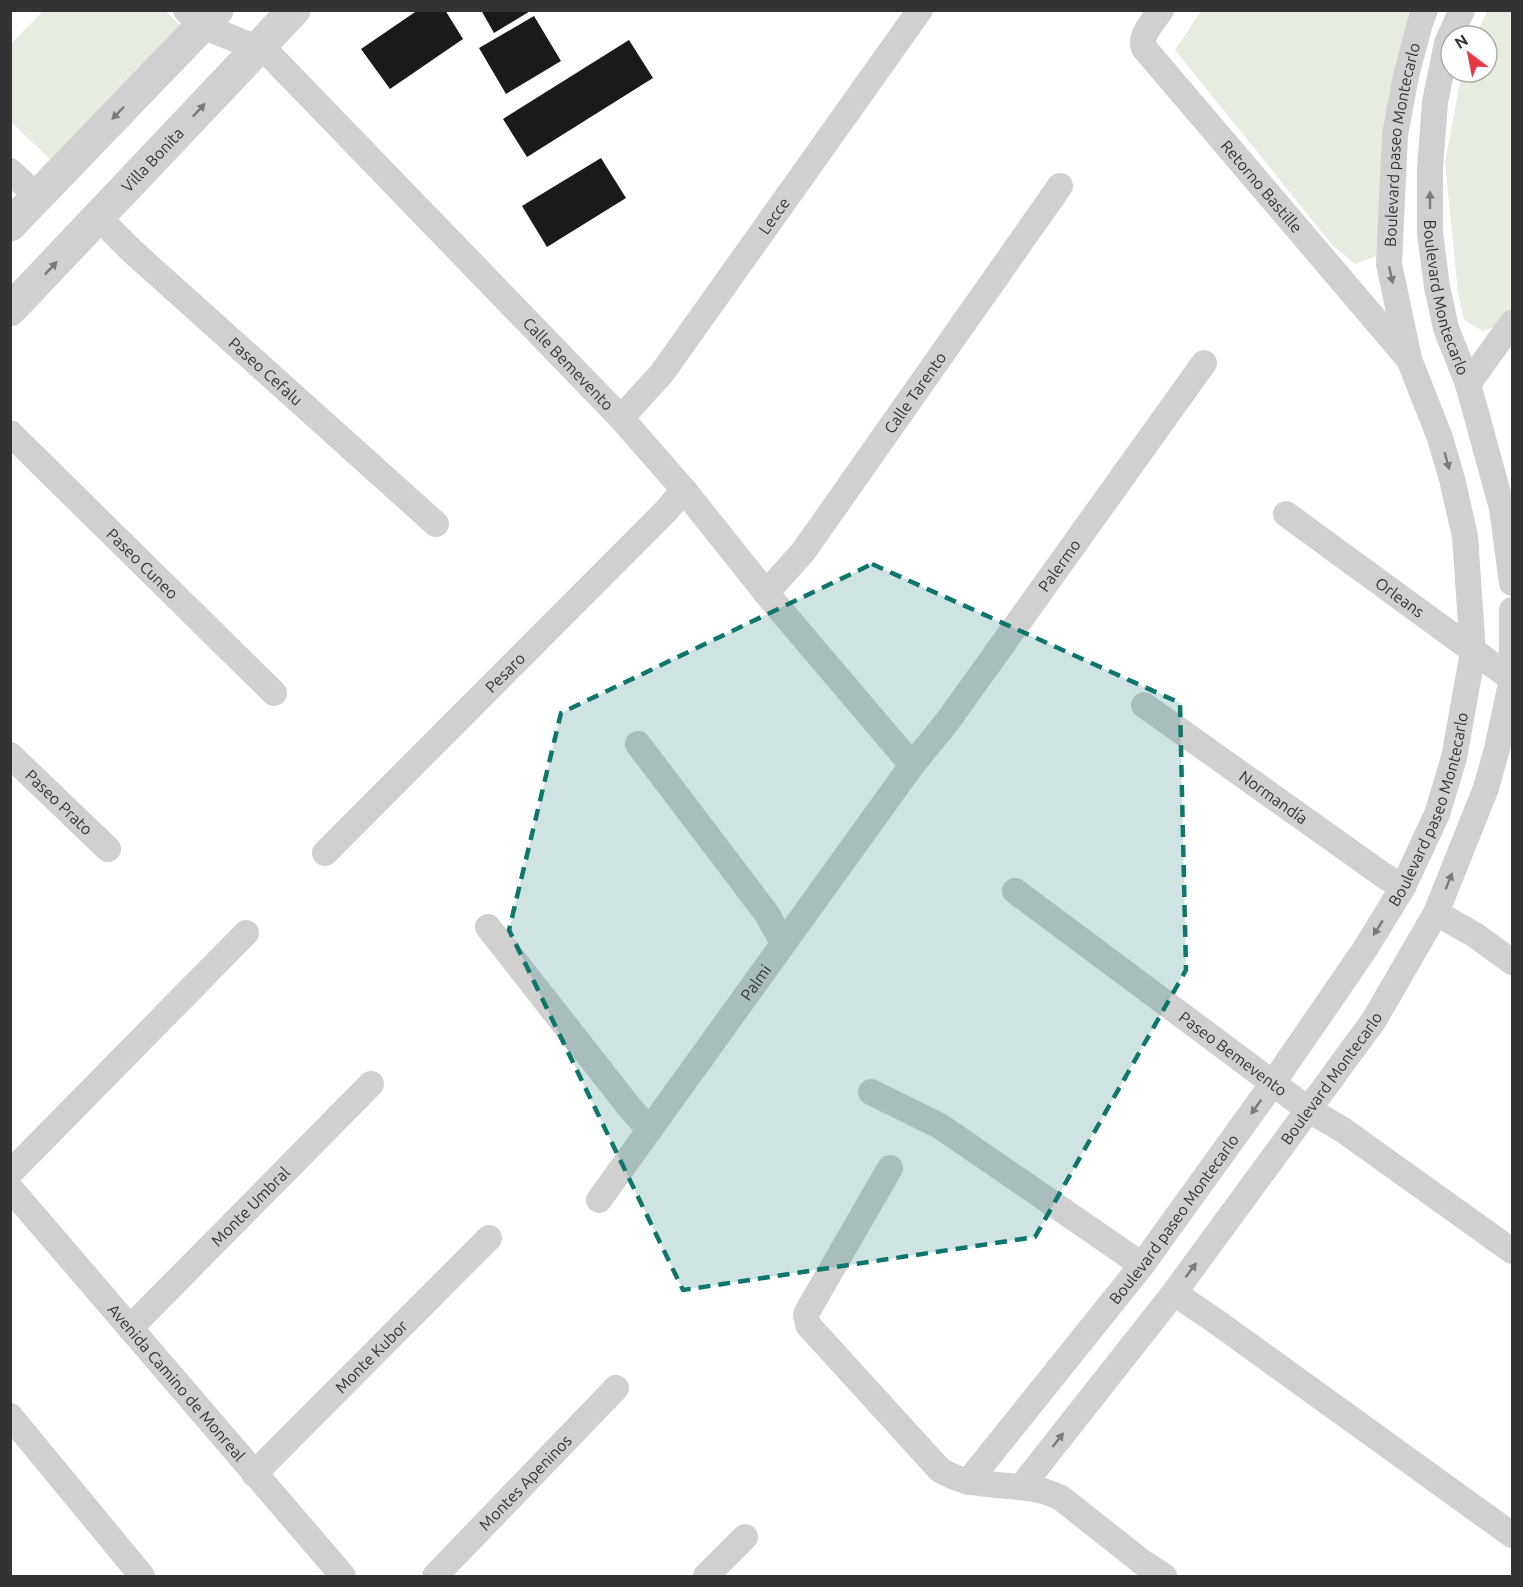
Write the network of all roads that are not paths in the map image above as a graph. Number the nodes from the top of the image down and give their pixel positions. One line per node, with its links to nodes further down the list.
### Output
1 (294, 10): 7 (street, Villa Bonita)
2 (920, 10): 18 (street, Lecce)
3 (1161, 10): 15 (street, Retorno Bastille)
4 (1425, 10): 15 (street, Boulevard paseo Montecarlo, one-way to 15)
5 (1462, 10): 17 (street, Boulevard Montecarlo, one-way to 5)
6 (202, 16): 7 (street, Calle Bemevento); 10 (street, one-way to 10)
7 (257, 48): 11 (street, Villa Bonita, one-way to 7); 18 (street, Calle Bemevento)
8 (10, 171): 10 (street)
9 (1059, 186): 24 (street, Calle Tarento)
10 (37, 196): 12 (street)
11 (98, 217): 13 (street, Villa Bonita, one-way to 11); 22 (street, Paseo Cefalu)
12 (10, 225)
13 (10, 310)
14 (1512, 323): 17 (street)
15 (1409, 359): 26 (street, Boulevard paseo Montecarlo, one-way to 26)
16 (1204, 363): 32 (street, Palermo)
17 (1468, 384): 23 (street, Boulevard Montecarlo)
18 (621, 418): 20 (street, Calle Bemevento)
19 (10, 433): 28 (street, Paseo Cuneo)
20 (684, 490): 24 (street, Calle Bemevento); 34 (street, Pesaro)
21 (1286, 514): 26 (street, Orleans)
22 (435, 524)
23 (1512, 583)
24 (766, 593): 32 (street, Calle Bemevento)
25 (1512, 610): 27 (street, Boulevard Montecarlo)
26 (1473, 652): 27 (street, Orleans); 35 (street, Boulevard paseo Montecarlo)
27 (1512, 679): 37 (street, Boulevard Montecarlo, one-way to 27)
28 (274, 693)
29 (1144, 705): 35 (street, Normandía)
30 (638, 744): 40 (street)
31 (10, 754): 33 (street, Paseo Prato)
32 (912, 765): 40 (street, Palmi)
33 (108, 849)
34 (325, 853)
35 (1403, 887): 42 (street, Boulevard paseo Montecarlo, one-way to 42)
36 (1015, 891): 42 (street, Paseo Bemevento)
37 (1436, 913): 41 (street); 45 (street, Boulevard Montecarlo)
38 (488, 927): 46 (street)
39 (246, 933): 48 (street)
40 (783, 943): 46 (street, Palmi)
41 (1512, 962)
42 (1273, 1083): 45 (street, Paseo Bemevento); 53 (street, Boulevard paseo Montecarlo, one-way to 53)
43 (371, 1084): 55 (street, Monte Umbral)
44 (871, 1092): 53 (street)
45 (1309, 1110): 52 (street, Paseo Bemevento); 54 (street, Boulevard Montecarlo, one-way to 45)
46 (650, 1130): 50 (street, Palmi)
47 (890, 1168): 59 (street)
48 (10, 1173)
49 (10, 1188): 55 (street, Avenida Camino de Monreal)
50 (600, 1200)
51 (489, 1238): 58 (street, Monte Kubor)
52 (1512, 1251)
53 (1142, 1265): 59 (street, Boulevard paseo Montecarlo)
54 (1174, 1293): 60 (street, Boulevard Montecarlo, one-way to 54); 61 (street)
55 (130, 1328): 58 (street, Avenida Camino de Monreal)
56 (616, 1388): 66 (street, Montes Apeninos)
57 (16, 1434): 64 (street)
58 (254, 1474): 65 (street, Avenida Camino de Monreal)
59 (968, 1482): 60 (street)
60 (1022, 1486): 63 (street)
61 (1512, 1535)
62 (745, 1537): 67 (street)
63 (1135, 1569): 68 (street)
64 (142, 1576)
65 (343, 1576)
66 (435, 1576)
67 (706, 1576)
68 (1164, 1576)

